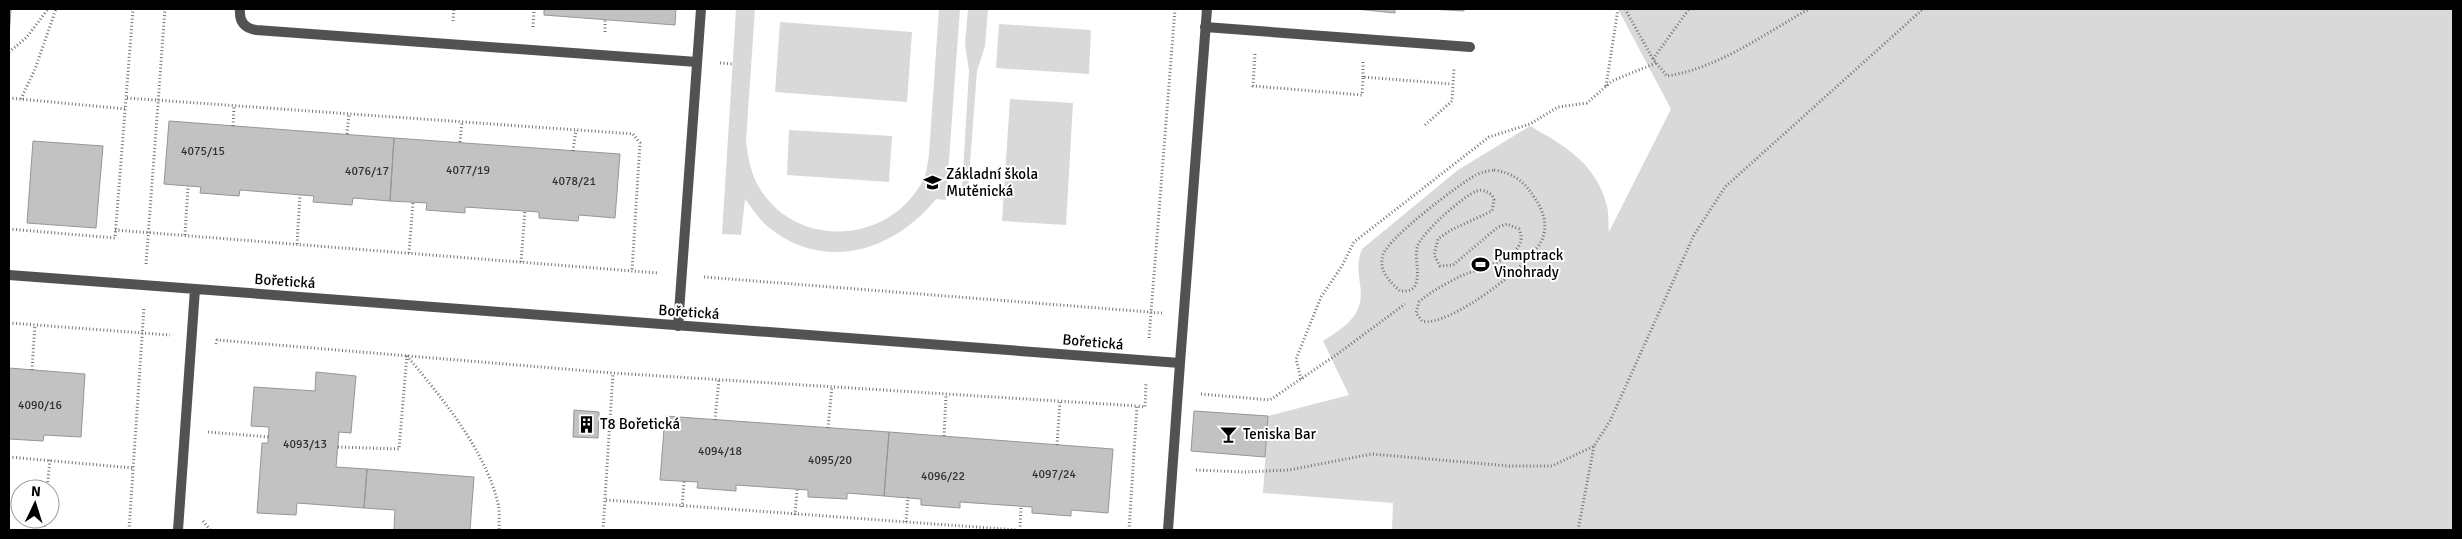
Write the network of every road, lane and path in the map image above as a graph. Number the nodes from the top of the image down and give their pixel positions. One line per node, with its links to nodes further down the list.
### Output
1 (48, 9): 18 (path)
2 (56, 9): 26 (path)
3 (133, 9): 25 (path)
4 (165, 9): 27 (path)
5 (240, 9): 20 (street)
6 (701, 9): 20 (street)
7 (1175, 9): 57 (path)
8 (1207, 9): 14 (street)
9 (1618, 9): 23 (path)
10 (1625, 9): 19 (path)
11 (1689, 9): 19 (path)
12 (1809, 9): 21 (path)
13 (1923, 9): 84 (path)
14 (1205, 27): 15 (street); 58 (street)
15 (1257, 32): 16 (street); 22 (path)
16 (1456, 46): 17 (street); 22 (path)
17 (1470, 47)
18 (9, 52)
19 (1653, 59): 21 (path)
20 (697, 62): 52 (street)
21 (1656, 63): 23 (path)
22 (1452, 84): 32 (path)
23 (1606, 86): 72 (path)
24 (9, 98): 26 (path)
25 (127, 98): 27 (path); 29 (path)
26 (21, 99): 29 (path)
27 (158, 100): 28 (path); 44 (path)
28 (234, 106): 30 (path); 33 (path)
29 (126, 109): 43 (path)
30 (349, 114): 31 (path); 35 (path)
31 (462, 122): 34 (path); 36 (path)
32 (1425, 125)
33 (233, 126)
34 (576, 130): 37 (path); 50 (path)
35 (347, 134)
36 (460, 142)
37 (573, 151)
38 (188, 186): 45 (path)
39 (300, 194): 46 (path)
40 (413, 202): 47 (path)
41 (525, 210): 48 (path)
42 (9, 229): 43 (path)
43 (116, 230): 44 (path)
44 (149, 232): 45 (path); 49 (path)
45 (185, 235): 46 (path)
46 (297, 244): 47 (path)
47 (409, 253): 48 (path)
48 (521, 262): 50 (path)
49 (146, 265)
50 (632, 271): 52 (path)
51 (9, 275): 53 (street, Bořetická)
52 (681, 275): 57 (path); 61 (street)
53 (196, 289): 61 (street, Bořetická); 100 (street)
54 (1433, 292): 54 (path)
55 (144, 304): 62 (path)
56 (1405, 304): 72 (path)
57 (1150, 312): 58 (path); 65 (path)
58 (1184, 314): 67 (street)
59 (9, 323): 60 (path)
60 (35, 324): 62 (path); 68 (path)
61 (678, 326): 67 (street, Bořetická)
62 (142, 333): 63 (path); 88 (path)
63 (173, 335)
64 (217, 340): 66 (path)
65 (1149, 342)
66 (406, 355): 69 (path); 85 (path); 101 (path)
67 (1180, 363): 74 (street)
68 (32, 370)
69 (613, 373): 71 (path); 94 (path)
70 (1147, 376): 77 (path)
71 (719, 379): 73 (path); 78 (path)
72 (1301, 379): 74 (path)
73 (832, 386): 75 (path); 79 (path)
74 (1178, 392): 89 (street)
75 (946, 395): 76 (path); 81 (path)
76 (1060, 401): 77 (path); 83 (path)
77 (1137, 406): 104 (path)
78 (715, 420)
79 (828, 428)
80 (208, 432): 82 (path)
81 (944, 436)
82 (268, 437)
83 (1058, 445)
84 (1594, 446): 89 (path); 106 (path)
85 (338, 447)
86 (9, 457): 87 (path)
87 (50, 460): 88 (path); 90 (path)
88 (133, 468): 99 (path)
89 (1172, 469): 105 (street)
90 (48, 479)
91 (684, 481): 96 (path)
92 (796, 490): 97 (path)
93 (908, 497): 98 (path)
94 (606, 500): 96 (path); 102 (path)
95 (1021, 506): 103 (path)
96 (682, 507): 97 (path)
97 (795, 515): 98 (path)
98 (906, 522): 103 (path)
99 (129, 530)
100 (178, 530)
101 (499, 530)
102 (604, 530)
103 (1018, 530)
104 (1128, 530)
105 (1168, 530)
106 (1578, 530)

